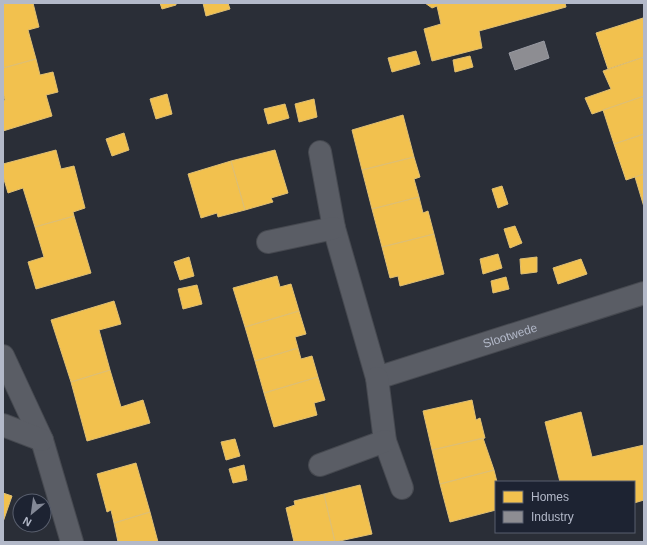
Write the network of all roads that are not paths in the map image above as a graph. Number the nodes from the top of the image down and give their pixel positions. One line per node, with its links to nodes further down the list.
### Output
1 (320, 152): 2 (street)
2 (334, 228): 3 (street); 6 (street)
3 (268, 242)
4 (644, 292): 6 (street, Slootwede)
5 (3, 356): 8 (street)
6 (377, 378): 9 (street)
7 (3, 425): 8 (street)
8 (42, 440): 12 (street)
9 (385, 441): 10 (street); 11 (street)
10 (320, 465)
11 (402, 488)
12 (72, 542)

